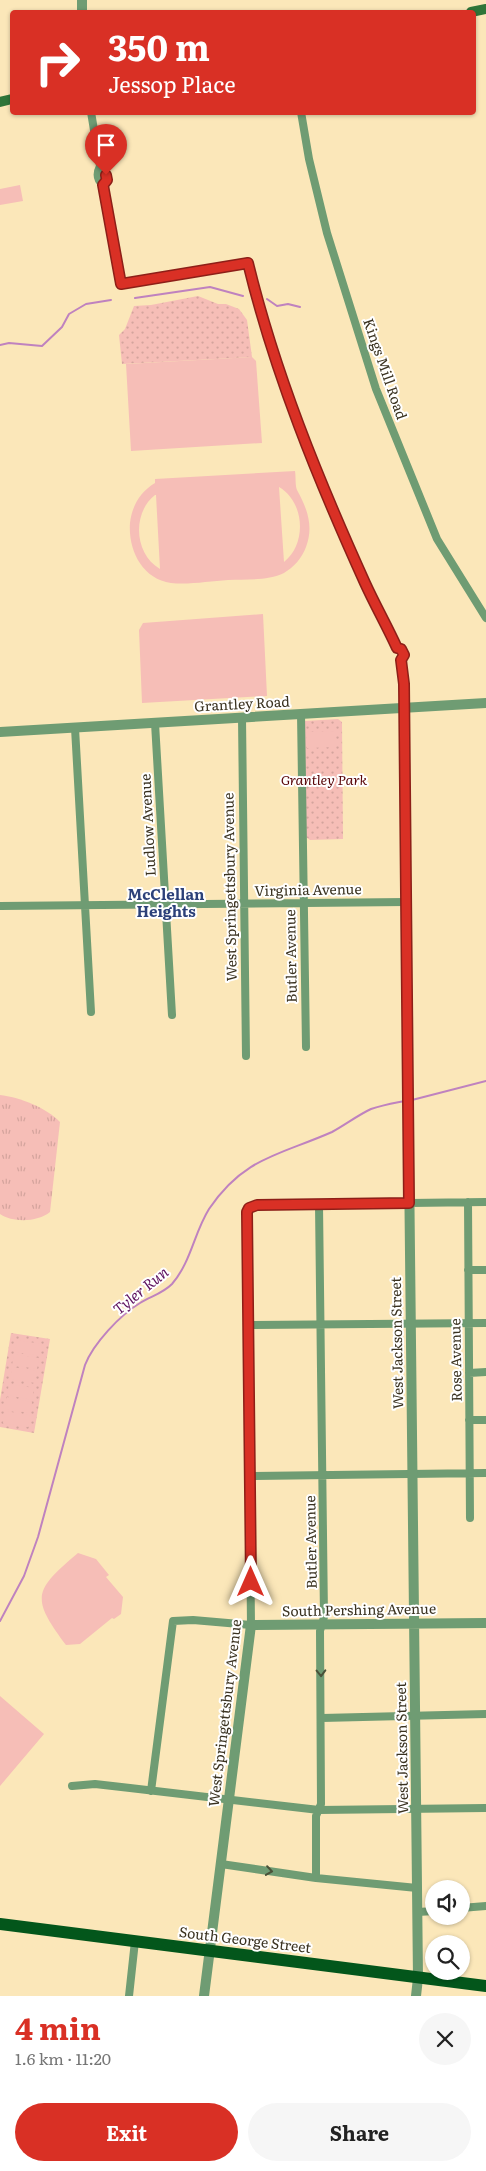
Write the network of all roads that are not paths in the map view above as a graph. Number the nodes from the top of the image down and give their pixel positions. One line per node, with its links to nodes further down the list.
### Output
1 (92, 115): 5 (street)
2 (302, 115): 3 (street, Kings Mill Road)
3 (486, 618)
4 (486, 703): 5 (street, Grantley Road)
5 (404, 708): 6 (street, Grantley Road); 11 (street, West Jackson Street)
6 (301, 714): 7 (street, Grantley Road); 12 (street, Butler Avenue)
7 (242, 718): 8 (street, Grantley Road); 13 (street, West Springettsbury Avenue)
8 (155, 723): 9 (street, Grantley Road); 14 (street, Ludlow Avenue)
9 (75, 728): 10 (street, Grantley Road); 16 (street)
10 (0, 732)
11 (406, 902): 12 (street, Virginia Avenue); 23 (street, West Jackson Street)
12 (303, 903): 13 (street, Virginia Avenue); 19 (street, Butler Avenue)
13 (244, 904): 14 (street, Virginia Avenue); 20 (street, West Springettsbury Avenue)
14 (165, 905): 16 (street, Virginia Avenue); 18 (street, Ludlow Avenue)
15 (0, 906): 16 (street, Virginia Avenue)
16 (85, 906): 17 (street)
17 (91, 1012)
18 (172, 1015)
19 (306, 1047)
20 (246, 1056)
21 (468, 1202): 22 (street); 23 (street); 25 (street, Rose Avenue)
22 (486, 1202)
23 (409, 1203): 24 (street); 30 (street, West Jackson Street)
24 (319, 1205): 29 (street, Butler Avenue); 31 (street, West Springettsbury Avenue)
25 (468, 1270): 26 (street); 27 (street, Rose Avenue)
26 (486, 1270)
27 (468, 1323): 28 (street); 30 (street); 33 (street, Rose Avenue)
28 (486, 1323)
29 (320, 1324): 30 (street); 31 (street); 39 (street, Butler Avenue)
30 (411, 1324): 36 (street, West Jackson Street)
31 (249, 1325): 40 (street, West Springettsbury Avenue)
32 (486, 1372): 33 (street)
33 (469, 1373): 34 (street, Rose Avenue)
34 (469, 1420): 35 (street); 37 (street, Rose Avenue)
35 (486, 1420)
36 (413, 1473): 37 (street); 39 (street); 43 (street, West Jackson Street)
37 (469, 1473): 38 (street); 41 (street, Rose Avenue)
38 (486, 1473)
39 (322, 1475): 40 (street); 45 (street, Butler Avenue)
40 (251, 1476): 44 (street, West Springettsbury Avenue)
41 (470, 1518)
42 (486, 1623): 43 (street, South Pershing Avenue)
43 (415, 1624): 45 (street, South Pershing Avenue); 47 (street, West Jackson Street)
44 (251, 1625): 45 (street, South Pershing Avenue); 50 (street, South Pershing Avenue); 51 (street, West Springettsbury Avenue)
45 (322, 1625): 48 (street, Butler Avenue, one-way to 48)
46 (486, 1714): 47 (street)
47 (415, 1717): 48 (street); 53 (street, West Jackson Street)
48 (322, 1718): 54 (street, Butler Avenue)
49 (72, 1786): 50 (street)
50 (151, 1791): 51 (street)
51 (229, 1799): 54 (street); 55 (street, West Springettsbury Avenue)
52 (486, 1808): 53 (street)
53 (417, 1809): 54 (street); 57 (street, West Jackson Street)
54 (319, 1810): 56 (street, Butler Avenue)
55 (221, 1864): 56 (street, one-way to 56); 64 (street, West Springettsbury Avenue)
56 (316, 1878): 57 (street)
57 (417, 1888): 60 (street, West Jackson Street)
58 (486, 1906): 59 (street)
59 (470, 1907)
60 (418, 1912): 61 (street); 65 (street, West Jackson Street)
61 (425, 1912)
62 (0, 1924): 63 (main road, South George Street)
63 (136, 1941): 64 (main road, South George Street); 67 (street)
64 (210, 1951): 65 (main road, South George Street); 68 (street, West Springettsbury Avenue)
65 (418, 1978): 66 (main road, South George Street); 69 (street, West Jackson Street)
66 (486, 1986)
67 (129, 1996)
68 (204, 1996)
69 (416, 1996)

